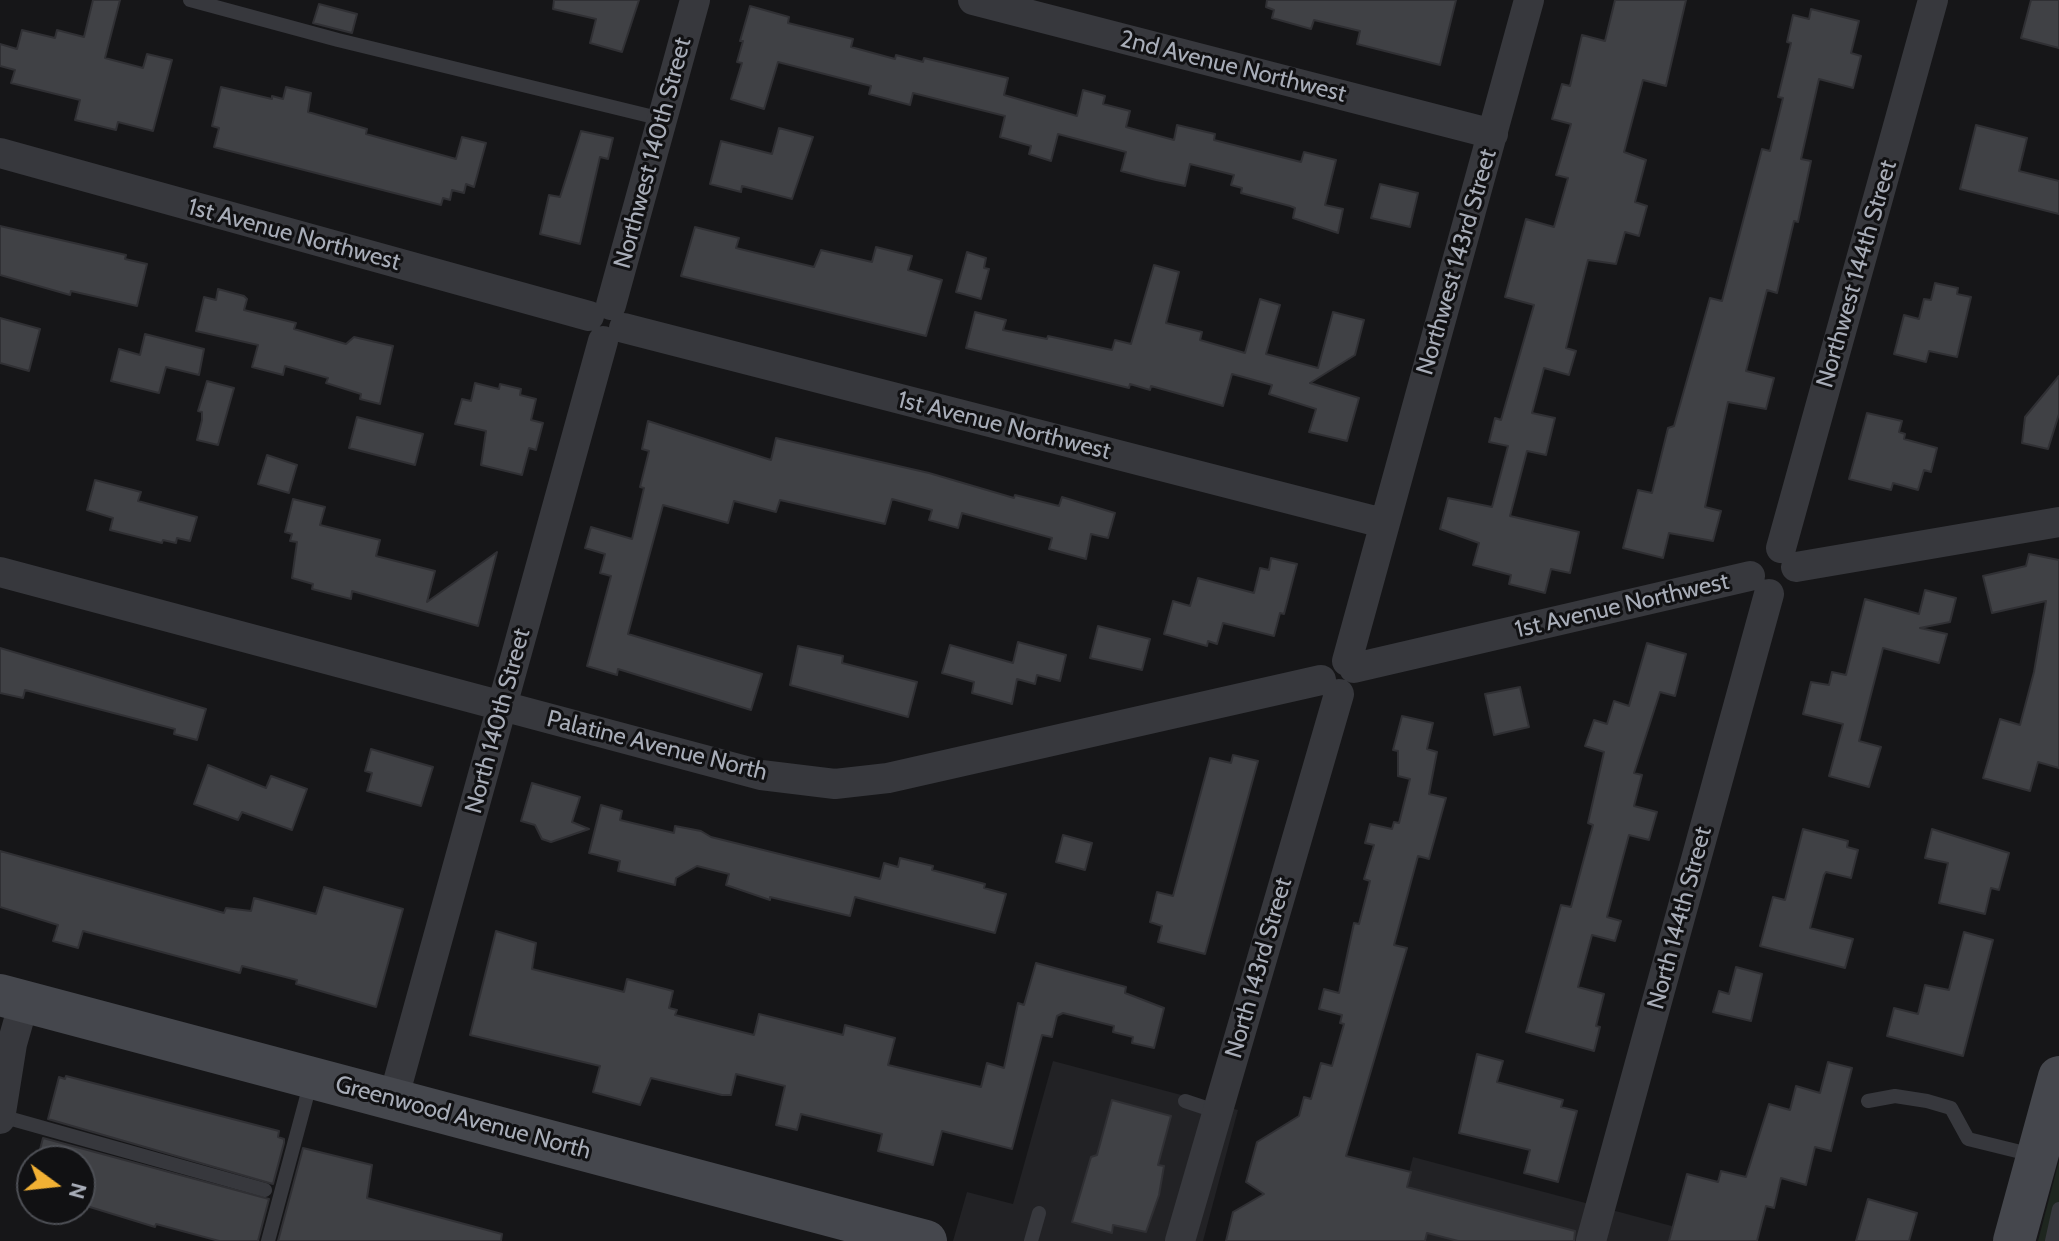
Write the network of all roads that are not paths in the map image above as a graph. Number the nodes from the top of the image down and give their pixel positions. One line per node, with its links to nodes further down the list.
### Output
1 (190, 0): 6 (lane)
2 (695, 0): 6 (street, Northwest 140th Street)
3 (973, 0): 7 (street, 2nd Avenue Northwest)
4 (1529, 0): 7 (street, Northwest 143rd Street)
5 (1933, 0): 12 (street, Northwest 144th Street)
6 (662, 119): 9 (street, Northwest 140th Street)
7 (1493, 134): 11 (street, Northwest 143rd Street)
8 (0, 153): 9 (street, 1st Avenue Northwest)
9 (607, 323): 11 (street, 1st Avenue Northwest); 17 (street, North 140th Street)
10 (2059, 522): 12 (street)
11 (1383, 523): 15 (street)
12 (1788, 558): 14 (street); 14 (street)
13 (0, 572): 17 (street, Palatine Avenue North)
14 (1760, 585): 15 (street, 1st Avenue Northwest); 34 (street, North 144th Street)
15 (1350, 665): 16 (street)
16 (1330, 687): 17 (street, Palatine Avenue North); 24 (street, North 143rd Street)
17 (502, 707): 21 (street, North 140th Street)
18 (12, 999): 19 (main road, Greenwood Avenue North); 25 (street)
19 (312, 1077): 21 (main road, Greenwood Avenue North); 30 (lane)
20 (2059, 1077): 26 (main road)
21 (393, 1100): 31 (main road, Greenwood Avenue North)
22 (1185, 1101): 24 (lane)
23 (1868, 1101): 26 (lane)
24 (1218, 1112): 33 (street, North 143rd Street)
25 (0, 1118): 27 (lane)
26 (2038, 1156): 35 (main road)
27 (265, 1190)
28 (2059, 1209): 36 (lane)
29 (1039, 1213): 32 (lane)
30 (268, 1241)
31 (926, 1241)
32 (1031, 1241)
33 (1180, 1241)
34 (1591, 1241)
35 (2014, 1241)
36 (2052, 1241)

